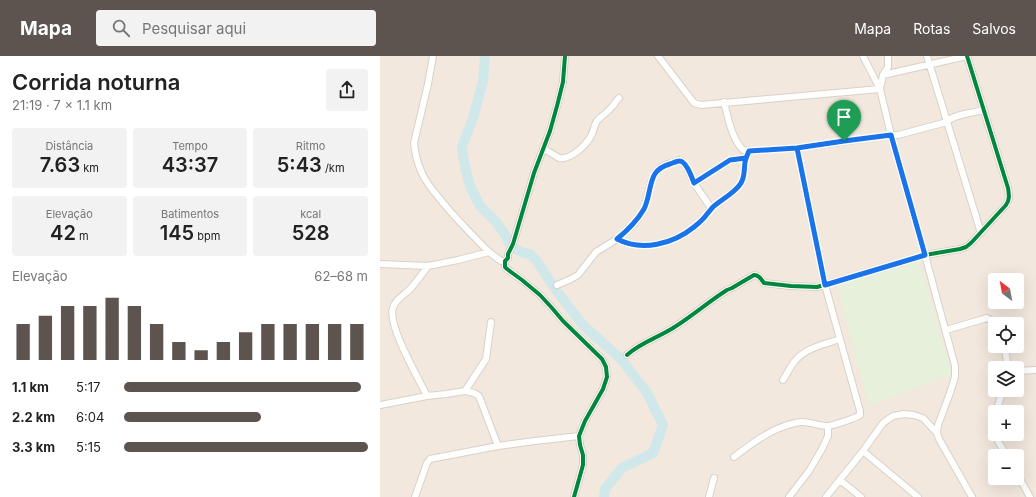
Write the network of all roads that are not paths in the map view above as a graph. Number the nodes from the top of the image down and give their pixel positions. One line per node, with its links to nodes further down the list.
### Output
1 (433, 56): 24 (street)
2 (565, 56): 16 (street)
3 (863, 56): 10 (street)
4 (888, 56): 9 (street)
5 (927, 56): 8 (street)
6 (967, 56): 8 (street); 13 (street)
7 (661, 57): 12 (street)
8 (929, 65): 9 (street); 14 (street)
9 (883, 75): 10 (street)
10 (880, 89): 12 (street); 15 (street)
11 (619, 98): 16 (street)
12 (724, 102): 18 (street)
13 (984, 110): 14 (street); 22 (street)
14 (947, 122): 15 (street); 22 (street)
15 (891, 135): 17 (street); 25 (street)
16 (543, 148): 26 (street)
17 (797, 148): 18 (street); 30 (street)
18 (749, 151): 19 (street)
19 (746, 158): 20 (street); 21 (street)
20 (694, 183): 21 (street); 23 (street)
21 (711, 208): 23 (street)
22 (980, 233): 25 (street)
23 (617, 239): 29 (street)
24 (489, 252): 26 (street); 28 (street)
25 (925, 255): 30 (street); 33 (street)
26 (505, 261): 44 (street)
27 (380, 264): 28 (street)
28 (428, 266): 40 (street)
29 (557, 285)
30 (825, 285): 34 (street); 35 (street)
31 (988, 319): 33 (street)
32 (491, 322): 39 (street)
33 (946, 330): 43 (street)
34 (840, 339): 38 (street); 42 (street)
35 (627, 355)
36 (1036, 370): 37 (street)
37 (1024, 371)
38 (783, 380)
39 (465, 391): 40 (street); 45 (street)
40 (427, 396): 41 (street)
41 (380, 406)
42 (828, 426): 47 (street); 54 (street)
43 (936, 433): 46 (street); 58 (street)
44 (579, 436): 45 (street); 52 (street)
45 (498, 446): 51 (street)
46 (863, 451): 49 (street); 57 (street)
47 (734, 457)
48 (714, 478): 53 (street)
49 (840, 480): 55 (street); 56 (street)
50 (1023, 485): 59 (street)
51 (415, 497)
52 (574, 497)
53 (709, 497)
54 (789, 497)
55 (826, 497)
56 (861, 497)
57 (918, 497)
58 (972, 497)
59 (1030, 497)

